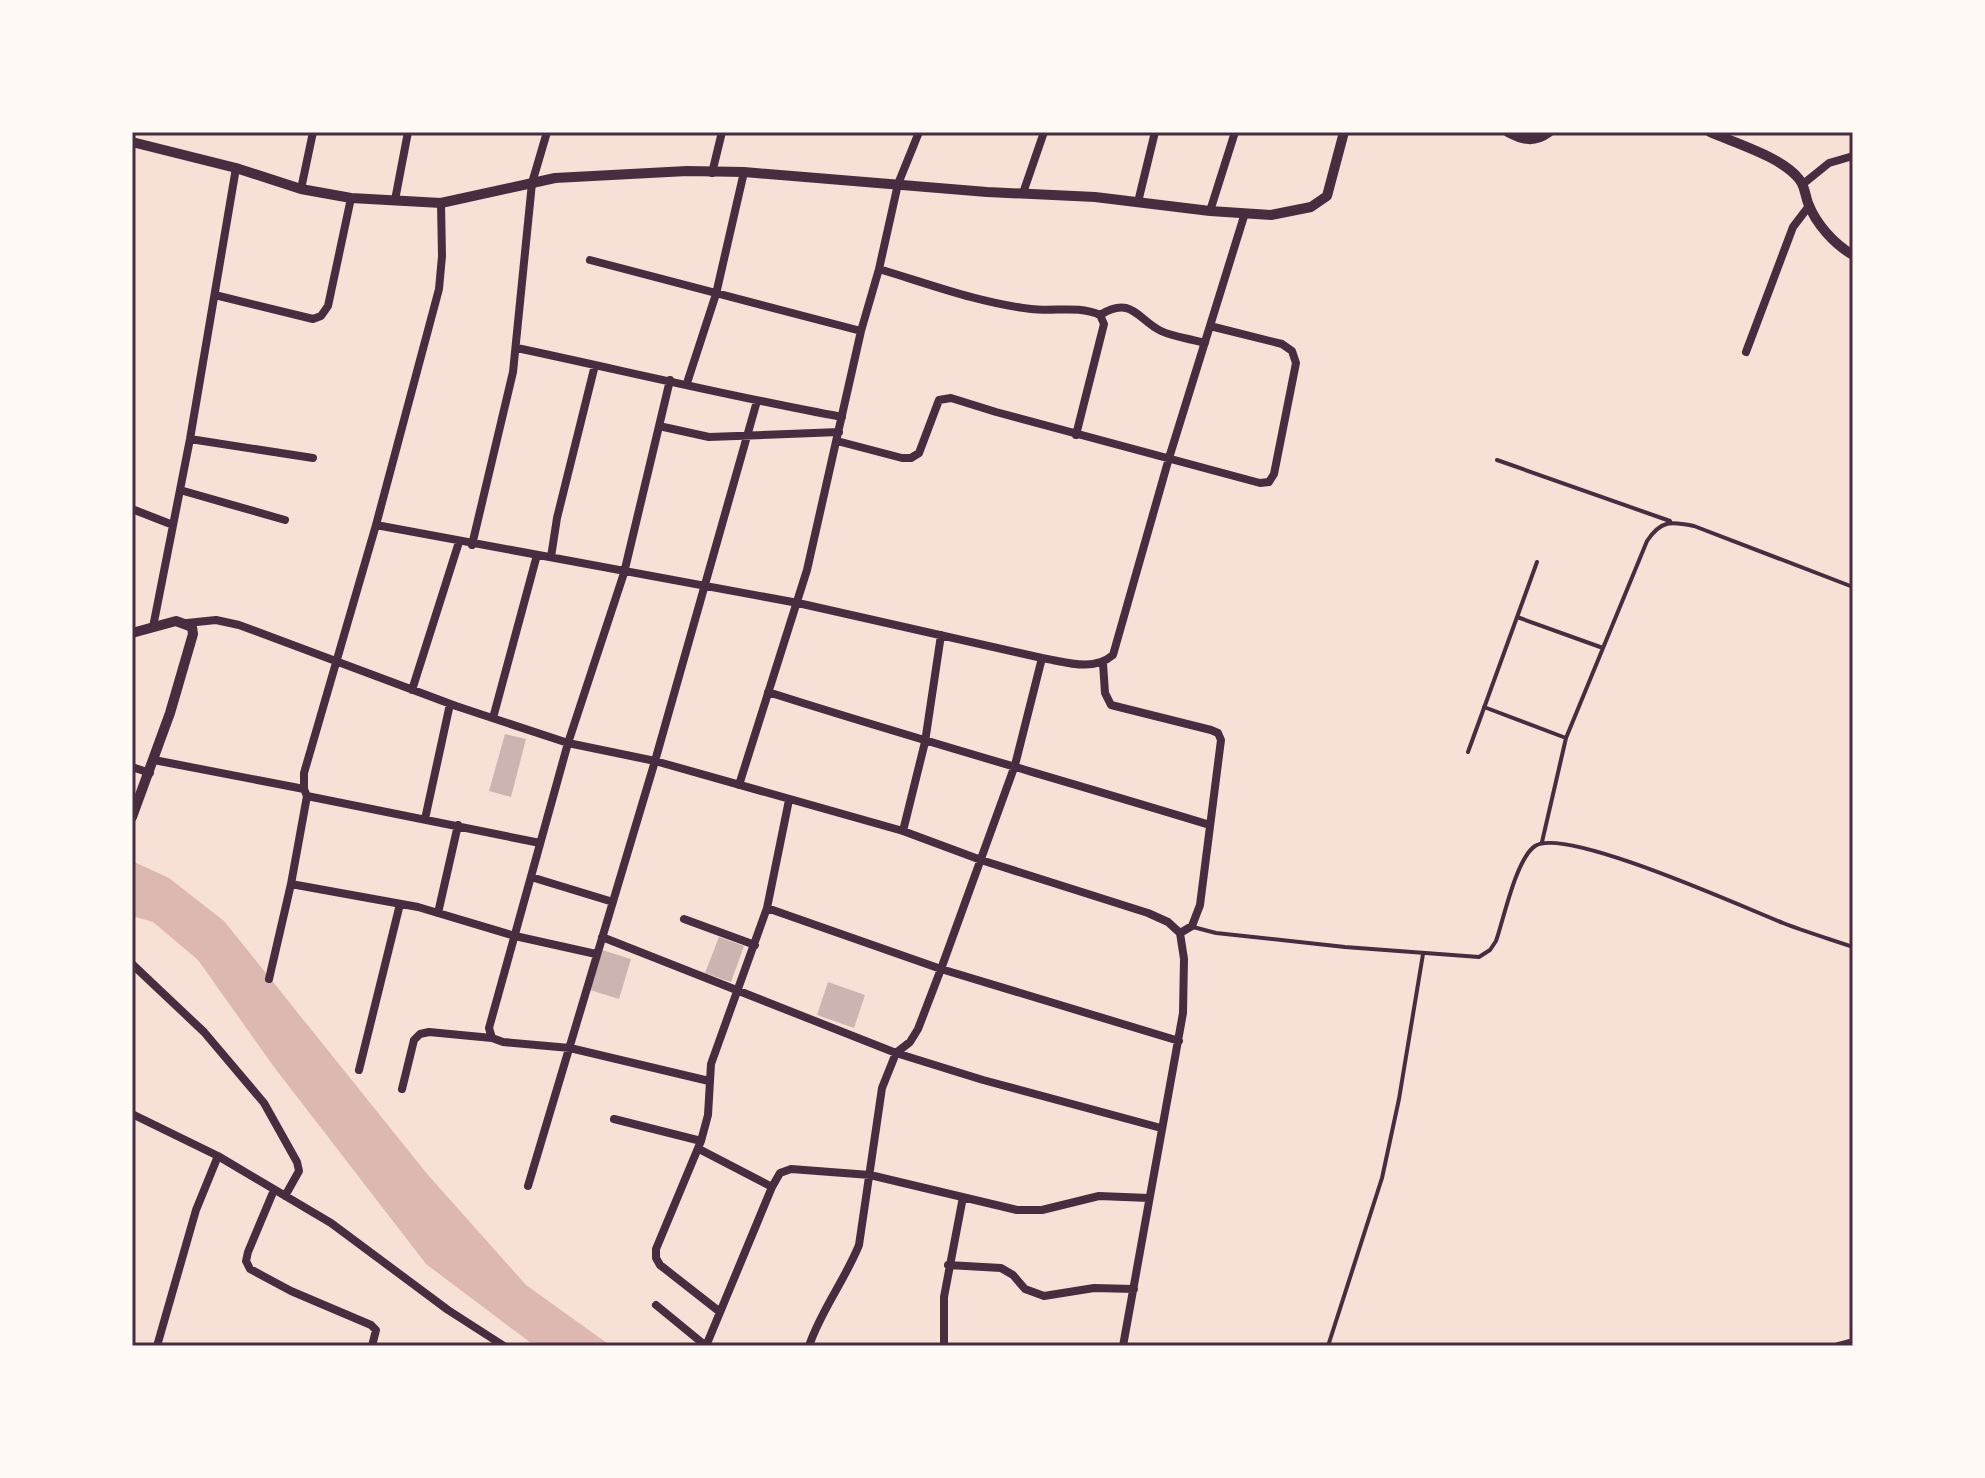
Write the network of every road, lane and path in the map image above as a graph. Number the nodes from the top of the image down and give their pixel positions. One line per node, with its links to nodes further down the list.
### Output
1 (313, 132): 21 (street)
2 (408, 132): 24 (street)
3 (547, 132): 18 (street)
4 (722, 132): 17 (street)
5 (919, 132): 19 (street)
6 (1044, 132): 22 (street)
7 (1155, 132): 25 (street)
8 (1235, 132): 28 (street)
9 (1344, 132): 29 (street)
10 (1508, 132): 11 (street)
11 (1549, 132)
12 (1710, 132): 20 (street)
13 (132, 142): 15 (street)
14 (1853, 156): 20 (street)
15 (236, 168): 21 (street); 34 (street)
16 (744, 172): 17 (street); 19 (street); 33 (street)
17 (712, 173): 18 (street)
18 (532, 183): 26 (street); 39 (street)
19 (898, 184): 22 (street); 32 (street)
20 (1803, 184): 27 (street)
21 (301, 189): 23 (street)
22 (1023, 193): 25 (street)
23 (351, 198): 24 (street); 34 (street)
24 (395, 200): 26 (street)
25 (1138, 202): 28 (street)
26 (441, 203): 59 (street)
27 (1809, 206): 30 (street); 40 (street)
28 (1210, 211): 29 (street)
29 (1245, 213): 36 (street)
30 (1853, 255)
31 (590, 260): 33 (street)
32 (879, 269): 35 (street); 37 (street)
33 (716, 294): 37 (street); 43 (street)
34 (215, 295): 50 (street)
35 (1100, 315): 38 (street); 47 (street)
36 (1210, 326): 38 (street); 52 (street)
37 (861, 331): 45 (street)
38 (1205, 343): 52 (street)
39 (517, 348): 41 (street); 61 (street)
40 (1746, 352)
41 (595, 365): 42 (street); 63 (street)
42 (670, 380): 43 (street); 46 (street)
43 (687, 383): 44 (street)
44 (757, 401): 45 (street); 49 (street)
45 (842, 417): 48 (street)
46 (659, 426): 49 (street); 65 (street)
47 (1076, 435): 48 (street); 52 (street)
48 (838, 436): 49 (street); 68 (street)
49 (746, 437): 66 (street)
50 (190, 439): 51 (street); 54 (street)
51 (313, 458)
52 (1169, 458): 77 (street)
53 (1497, 460): 57 (lane)
54 (180, 490): 56 (street); 58 (street)
55 (132, 509): 58 (street)
56 (285, 520)
57 (1672, 522): 67 (lane); 74 (lane)
58 (173, 525): 71 (street)
59 (376, 525): 60 (street); 76 (street)
60 (459, 542): 61 (street); 78 (street)
61 (472, 545): 62 (street)
62 (537, 555): 63 (street); 82 (street)
63 (551, 557): 65 (street)
64 (1537, 562): 69 (lane)
65 (624, 573): 66 (street); 85 (street)
66 (704, 586): 68 (street); 88 (street)
67 (1853, 587)
68 (798, 603): 73 (street); 79 (street)
69 (1517, 617): 74 (lane); 81 (lane)
70 (187, 623): 71 (street); 76 (street); 87 (street)
71 (153, 627): 72 (street)
72 (132, 633)
73 (941, 635): 75 (street); 84 (street)
74 (1603, 648): 83 (lane)
75 (1042, 658): 77 (street); 89 (street)
76 (335, 661): 78 (street); 93 (street)
77 (1103, 663): 98 (street)
78 (412, 690): 80 (street)
79 (768, 692): 84 (street); 92 (street)
80 (450, 704): 82 (street); 96 (street)
81 (1484, 707): 83 (lane); 86 (lane)
82 (493, 718): 85 (street)
83 (1566, 738): 100 (lane)
84 (925, 742): 89 (street); 99 (street)
85 (568, 743): 88 (street); 101 (street)
86 (1468, 752)
87 (154, 760): 91 (street); 93 (street)
88 (655, 761): 92 (street); 105 (street)
89 (1015, 765): 98 (street); 102 (street)
90 (132, 767): 91 (street)
91 (150, 773): 95 (street)
92 (739, 785): 94 (street)
93 (305, 793): 96 (street); 104 (street)
94 (789, 800): 99 (street); 107 (street)
95 (132, 817)
96 (425, 819): 97 (street)
97 (458, 825): 101 (street); 108 (street)
98 (1210, 825): 110 (street)
99 (903, 831): 102 (street)
100 (1542, 842): 115 (lane); 117 (lane)
101 (540, 843): 103 (street)
102 (981, 860): 111 (street); 119 (street)
103 (531, 877): 105 (street); 112 (street)
104 (291, 884): 106 (street); 120 (street)
105 (613, 902): 113 (street)
106 (400, 904): 108 (street); 126 (street)
107 (767, 908): 114 (street); 119 (street)
108 (438, 913): 112 (street)
109 (684, 919): 114 (street)
110 (1192, 926): 111 (street); 117 (lane)
111 (1180, 933): 123 (street)
112 (515, 936): 116 (street); 122 (street)
113 (602, 937): 116 (street); 121 (street)
114 (755, 945): 121 (street)
115 (1853, 947)
116 (596, 954): 124 (street)
117 (1423, 954): 153 (lane)
118 (132, 964): 138 (street)
119 (941, 969): 123 (street); 125 (street)
120 (269, 979)
121 (736, 992): 125 (street); 127 (street)
122 (492, 1038): 124 (street); 128 (street)
123 (1179, 1041): 131 (street)
124 (570, 1048): 127 (street); 135 (street)
125 (896, 1053): 131 (street); 134 (street)
126 (359, 1070)
127 (709, 1081): 132 (street)
128 (402, 1089)
129 (132, 1114): 133 (street)
130 (614, 1119): 132 (street)
131 (1161, 1128): 140 (street)
132 (700, 1145): 136 (street); 144 (street)
133 (218, 1156): 137 (street); 146 (street)
134 (870, 1175): 136 (street); 139 (street); 150 (street)
135 (528, 1186)
136 (772, 1187): 144 (street)
137 (274, 1190): 138 (street); 147 (street)
138 (285, 1196): 148 (street)
139 (963, 1197): 140 (street); 141 (street)
140 (1149, 1198): 142 (street)
141 (948, 1265): 142 (street); 151 (street)
142 (1134, 1289): 152 (street)
143 (656, 1305): 149 (street)
144 (720, 1312): 149 (street)
145 (1853, 1342): 154 (street)
146 (157, 1346)
147 (372, 1346)
148 (504, 1346)
149 (706, 1346)
150 (809, 1346)
151 (944, 1346)
152 (1123, 1346)
153 (1328, 1346)
154 (1838, 1346)

